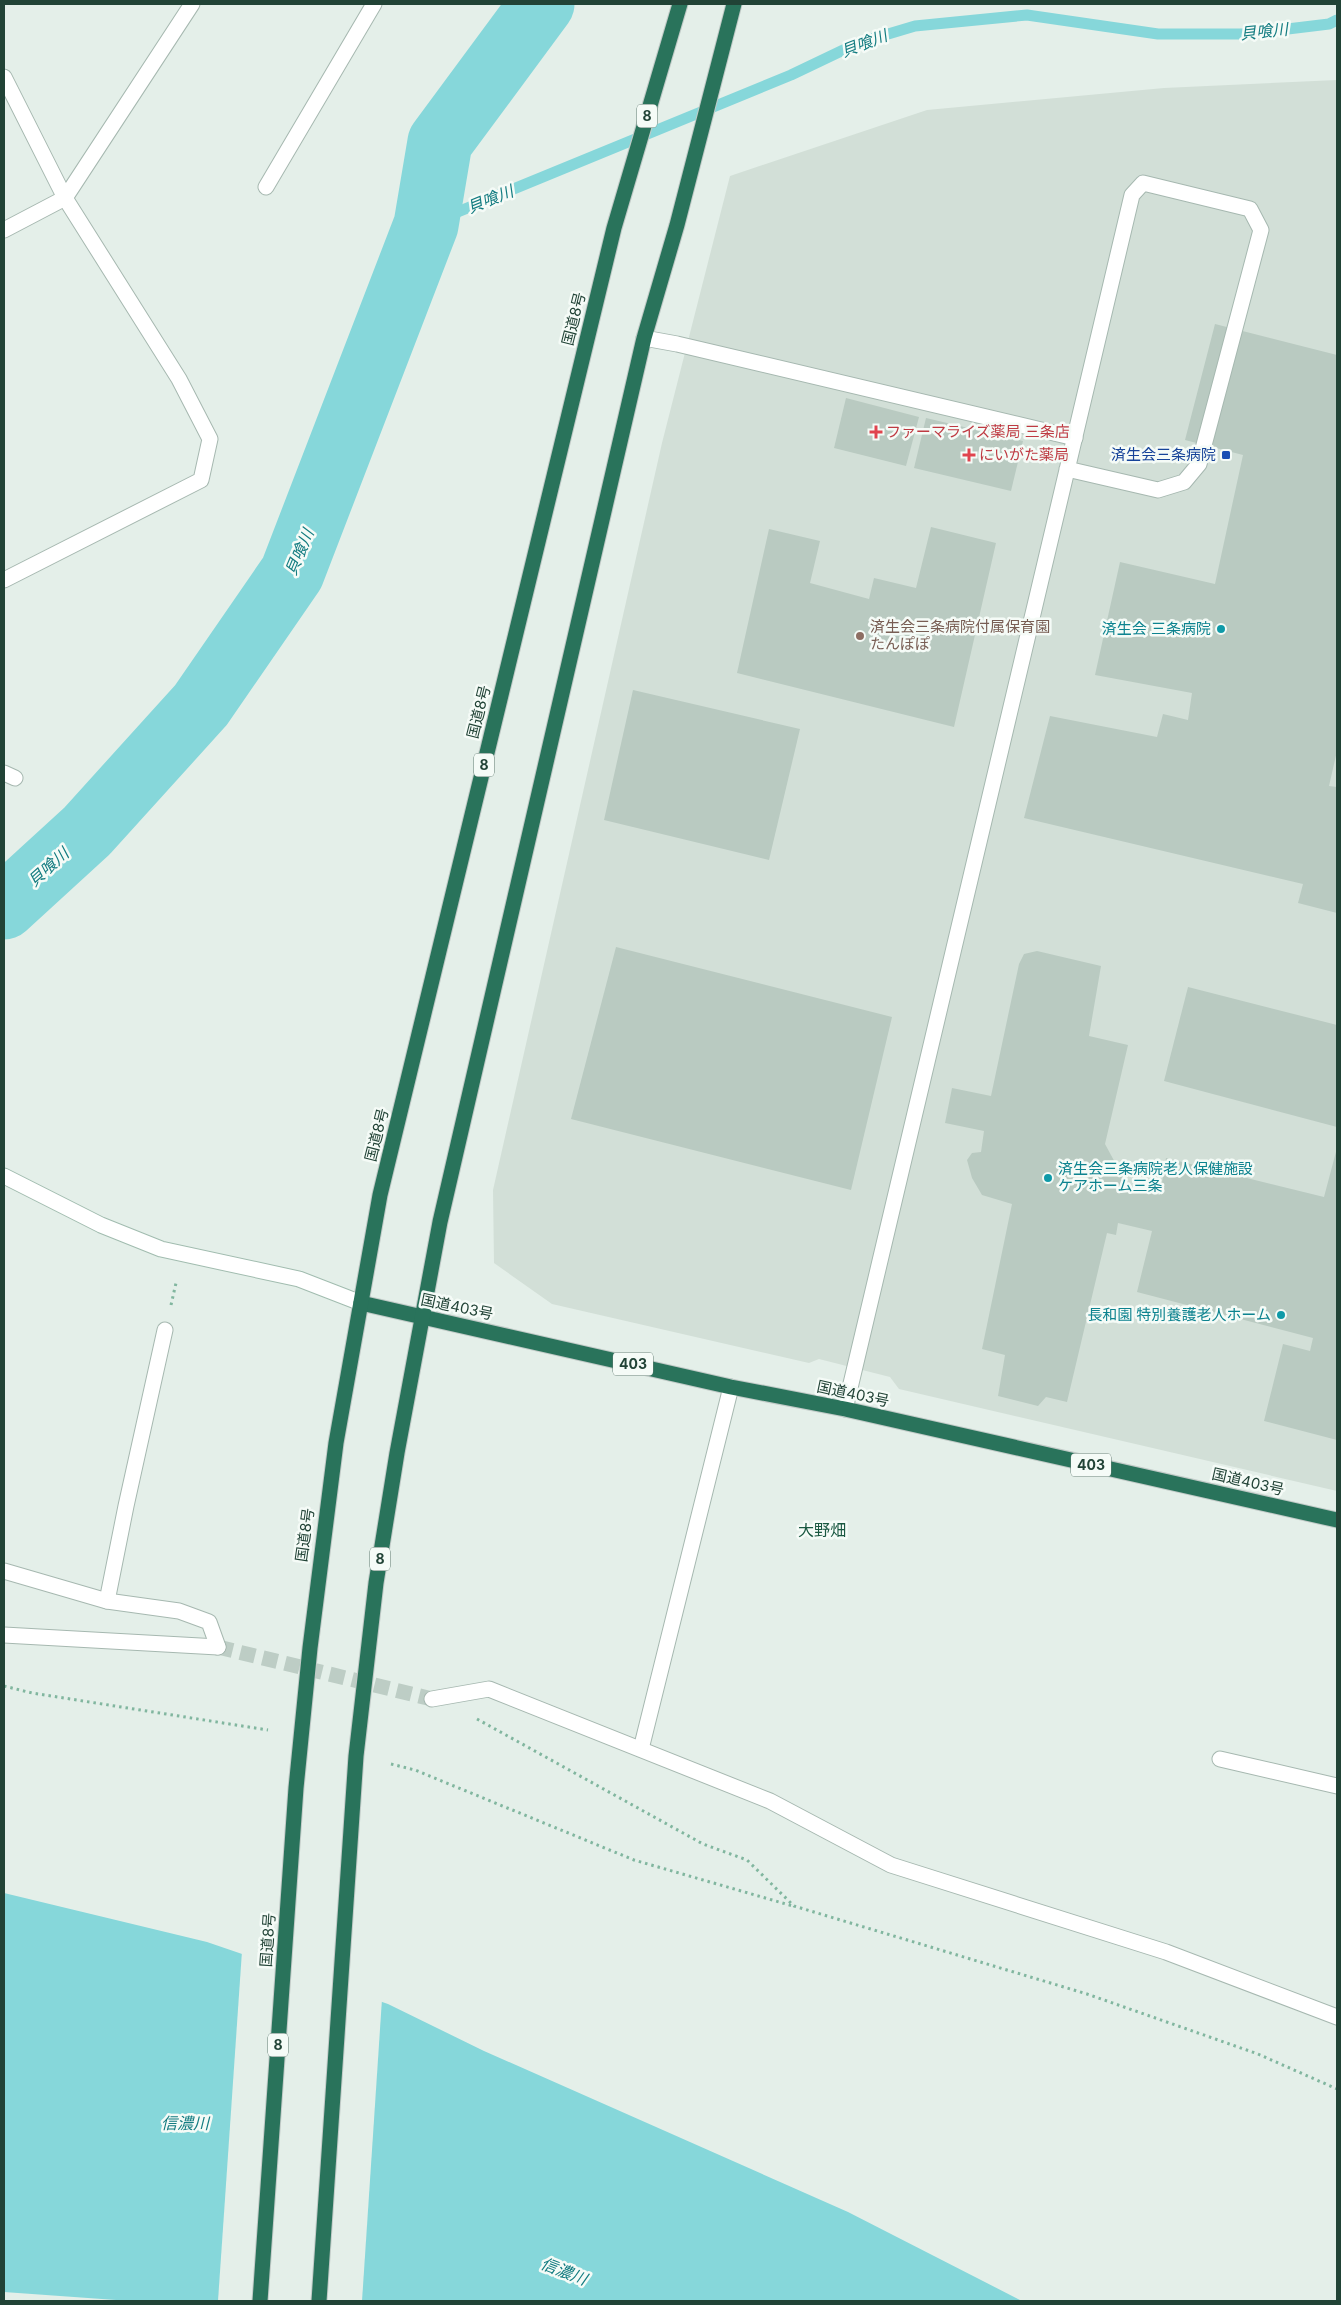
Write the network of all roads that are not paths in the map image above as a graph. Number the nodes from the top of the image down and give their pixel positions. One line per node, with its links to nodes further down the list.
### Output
1 (192, 4): 7 (street)
2 (374, 4): 6 (street)
3 (680, 4): 14 (highway, 国道8号 / 8)
4 (734, 4): 9 (highway, 8)
5 (4, 77): 7 (street)
6 (266, 187)
7 (65, 198): 8 (street); 12 (street)
8 (4, 230)
9 (644, 338): 10 (street); 15 (highway, 8)
10 (1075, 438): 11 (street); 11 (street)
11 (1067, 469): 18 (street)
12 (4, 580)
13 (4, 1176): 14 (street)
14 (361, 1303): 15 (highway, 国道403号 / 403); 28 (highway, 国道8号 / 8)
15 (422, 1318): 17 (highway, 国道403号 / 403); 29 (highway, 8)
16 (165, 1330): 21 (street)
17 (731, 1387): 18 (highway, 国道403号 / 403); 24 (street)
18 (845, 1409): 19 (highway, 国道403号 / 403)
19 (1337, 1520)
20 (4, 1571): 21 (street)
21 (107, 1601): 22 (street)
22 (4, 1635)
23 (432, 1699): 24 (street)
24 (641, 1749): 27 (street)
25 (1220, 1759): 26 (street)
26 (1337, 1786)
27 (1337, 2017)
28 (260, 2301)
29 (319, 2301)

